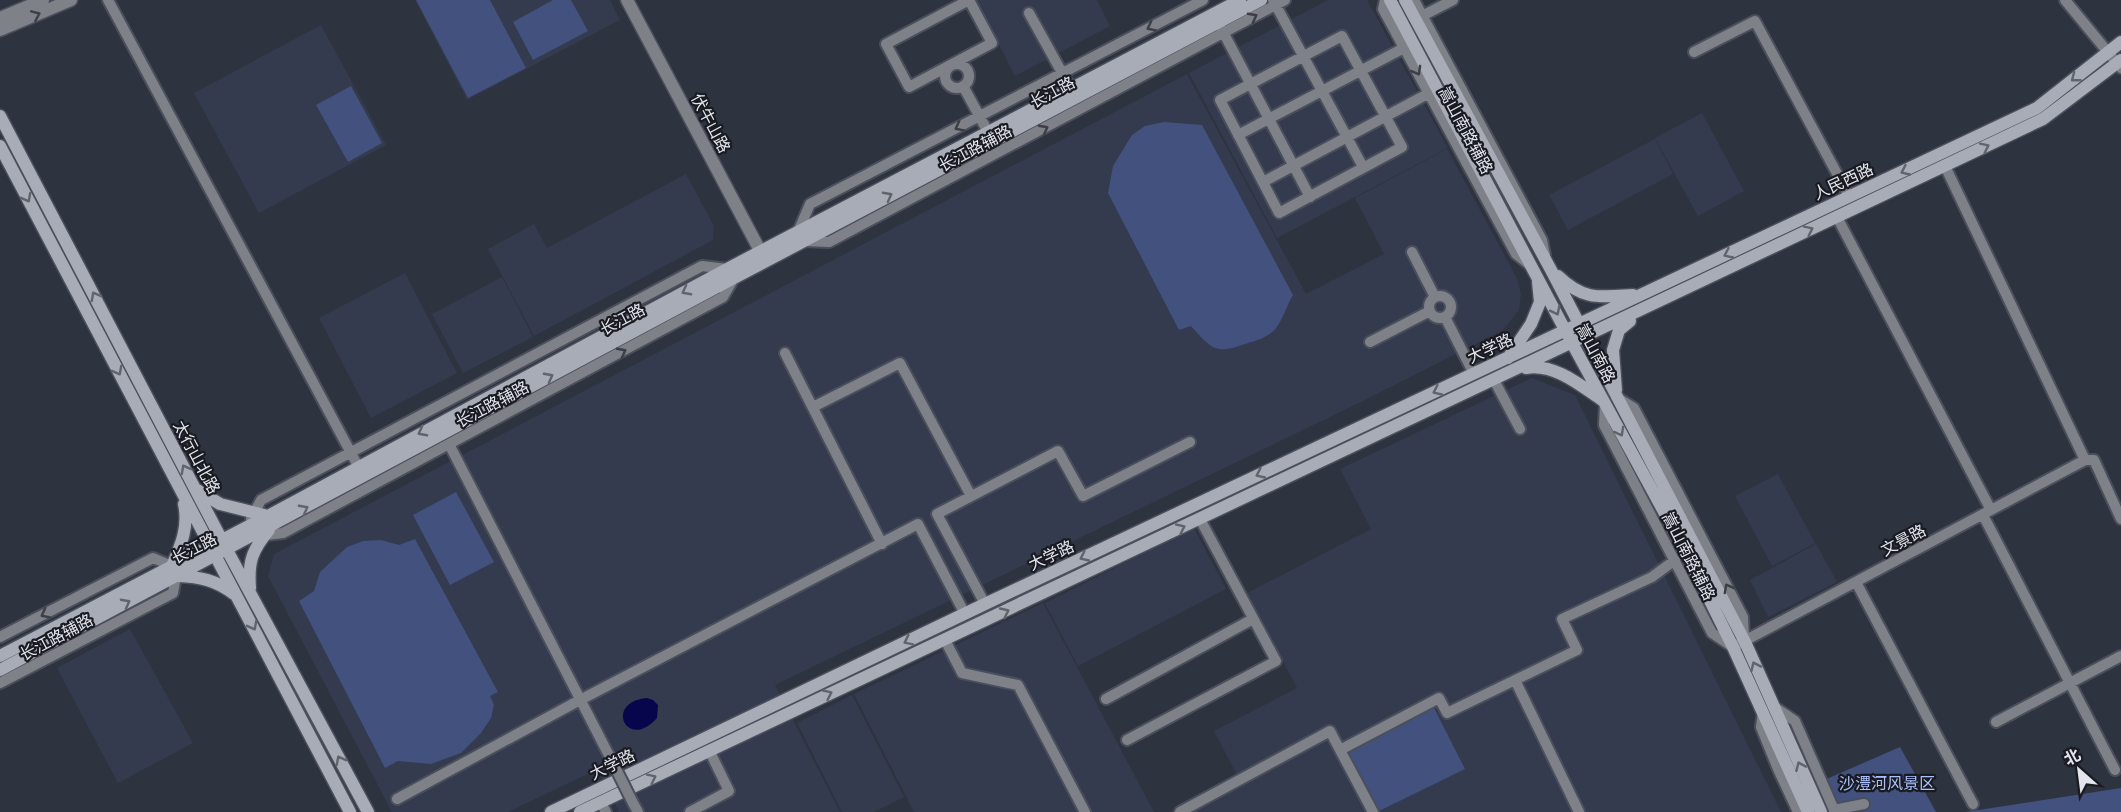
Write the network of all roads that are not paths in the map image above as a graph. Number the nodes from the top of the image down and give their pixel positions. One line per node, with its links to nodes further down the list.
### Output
1 (44, 0): 18 (street)
2 (71, 0): 20 (street, one-way to 2)
3 (108, 0): 78 (street)
4 (627, 0): 52 (street, 伏牛山路)
5 (969, 0): 27 (street); 27 (street)
6 (1204, 0): 19 (street); 29 (street, 长江路辅路, one-way to 29)
7 (1240, 0): 19 (main road, 长江路)
8 (1261, 0): 19 (main road, 长江路)
9 (1385, 0): 22 (street, 嵩山南路辅路)
10 (1390, 0): 34 (main road, 嵩山南路)
11 (1405, 0): 53 (main road, 嵩山南路)
12 (1414, 0): 17 (street, 嵩山南路辅路)
13 (1453, 0): 17 (street)
14 (2065, 0): 24 (street)
15 (1278, 2): 19 (street, one-way to 15); 25 (street)
16 (1029, 13): 29 (street)
17 (1422, 16): 53 (street, 嵩山南路辅路)
18 (0, 18)
19 (1219, 23): 30 (street); 32 (main road, 长江路); 50 (main road, 长江路, one-way to 19)
20 (0, 30)
21 (2121, 42): 24 (main road, 人民西路)
22 (1404, 48): 28 (street); 34 (street, 嵩山南路辅路, one-way to 34)
23 (1694, 52): 47 (street)
24 (2108, 53): 26 (street); 43 (main road, 人民西路, one-way to 43)
25 (1303, 57): 28 (street); 30 (street); 33 (street)
26 (2120, 64): 43 (main road, 人民西路, one-way to 26)
27 (950, 65): 31 (street); 31 (street)
28 (1361, 71): 33 (street); 37 (street)
29 (1063, 73): 32 (street); 36 (street, 长江路辅路)
30 (1251, 84): 38 (street); 40 (street)
31 (963, 86): 36 (street)
32 (1071, 89): 39 (main road, 长江路)
33 (1322, 91): 38 (street); 41 (street)
34 (1433, 91): 37 (street); 54 (main road, 嵩山南路)
35 (0, 116): 81 (main road, 太行山北路, one-way to 35)
36 (979, 116): 39 (street); 50 (street, 长江路辅路, one-way to 50)
37 (1385, 116): 41 (street); 45 (street)
38 (1269, 119): 40 (street); 44 (street)
39 (988, 132): 50 (main road, 长江路)
40 (1238, 135): 46 (street)
41 (1347, 137): 44 (street); 45 (street)
42 (0, 146): 82 (main road, 太行山北路, one-way to 82)
43 (1943, 160): 47 (main road, 人民西路, one-way to 47); 49 (main road, 人民西路); 79 (street)
44 (1293, 165): 46 (street); 48 (street)
45 (1363, 167): 48 (street)
46 (1263, 182): 48 (street)
47 (1849, 196): 56 (main road, 人民西路, one-way to 56)
48 (1310, 197)
49 (1837, 217): 58 (main road, 人民西路, one-way to 49); 85 (street)
50 (801, 237): 52 (main road, 长江路)
51 (1412, 252): 57 (street)
52 (764, 257): 55 (main road, 长江路)
53 (1548, 265): 56 (main road); 61 (main road, 嵩山南路)
54 (1535, 271): 62 (main road, 嵩山南路, one-way to 62); 67 (main road)
55 (730, 274): 77 (street, 长江路辅路, one-way to 55); 78 (street, 长江路辅路); 80 (main road, 长江路, one-way to 80); 89 (main road, 长江路, one-way to 55)
56 (1640, 295): 61 (main road, 人民西路)
57 (1435, 297): 59 (street); 60 (street)
58 (1644, 309): 63 (main road, 人民西路); 71 (main road)
59 (1430, 311): 60 (street); 64 (street)
60 (1445, 317): 69 (street)
61 (1579, 323): 62 (main road, 人民西路); 63 (main road, 嵩山南路)
62 (1566, 330): 65 (main road, 嵩山南路); 67 (main road, 大学路)
63 (1586, 336): 65 (main road, 人民西路); 71 (main road, 嵩山南路)
64 (1370, 342)
65 (1572, 343): 68 (main road, 大学路); 71 (main road, 嵩山南路)
66 (785, 353): 72 (street)
67 (1508, 358): 69 (main road, 大学路)
68 (1513, 370): 70 (main road, 大学路); 71 (main road)
69 (1474, 374): 73 (main road, 大学路, one-way to 73)
70 (1494, 380): 74 (street); 75 (main road, 大学路)
71 (1611, 400): 94 (street, 嵩山南路辅路, one-way to 94); 104 (main road, 嵩山南路)
72 (813, 407): 83 (street); 92 (street)
73 (1368, 424): 75 (main road); 99 (main road, 大学路, one-way to 99)
74 (1520, 429)
75 (1374, 437): 87 (main road, 大学路)
76 (1190, 442): 83 (street)
77 (449, 444): 91 (street, 长江路辅路); 112 (street)
78 (351, 453): 80 (street); 84 (street, 长江路辅路)
79 (2085, 460): 85 (street, 文景路); 88 (street)
80 (358, 466): 89 (main road, 长江路)
81 (196, 489): 84 (main road); 93 (main road, 太行山北路)
82 (182, 494): 93 (main road, 太行山北路); 95 (main road)
83 (971, 496): 86 (street)
84 (254, 512): 89 (main road); 91 (street, 长江路辅路)
85 (1987, 513): 96 (street, 文景路); 110 (street)
86 (937, 514): 90 (street); 99 (street)
87 (1200, 519): 101 (street); 103 (main road, 大学路, one-way to 87)
88 (2121, 519)
89 (270, 520): 91 (main road, 长江路); 91 (main road)
90 (918, 524): 92 (street); 100 (street)
91 (255, 533): 93 (main road, 长江路); 97 (main road)
92 (882, 544): 112 (street)
93 (218, 548): 95 (main road, 长江路); 97 (main road, 太行山北路); 98 (main road, 太行山北路)
94 (1675, 560): 104 (street, 嵩山南路辅路); 108 (street)
95 (174, 571): 98 (main road); 102 (street, 长江路辅路, one-way to 102); 105 (main road, 长江路); 107 (main road, 长江路, one-way to 95); 109 (street, 长江路辅路)
96 (1856, 582): 104 (street, 文景路); 122 (street)
97 (250, 592): 127 (main road, 太行山北路, one-way to 97)
98 (238, 598): 126 (main road, 太行山北路, one-way to 126)
99 (985, 604): 100 (main road, 大学路)
100 (965, 614): 128 (main road, 大学路, one-way to 128)
101 (1253, 619): 111 (street); 116 (street)
102 (0, 637)
103 (945, 640): 117 (main road, 大学路, one-way to 103); 131 (street)
104 (1739, 645): 113 (main road, 嵩山南路)
105 (0, 656)
106 (2121, 656): 110 (street)
107 (0, 670)
108 (1515, 680): 118 (street); 134 (street)
109 (0, 683)
110 (2071, 684): 115 (street); 119 (street)
111 (1106, 699)
112 (580, 700): 120 (street); 124 (street, bridge)
113 (1768, 708): 114 (main road, 嵩山南路); 125 (street); 135 (street)
114 (1774, 721): 136 (main road); 137 (main road, one-way to 114)
115 (1996, 722)
116 (1127, 740)
117 (709, 750): 123 (main road, 大学路, one-way to 117); 130 (street)
118 (1340, 750): 132 (street); 133 (street)
119 (2115, 770)
120 (397, 799)
121 (1864, 804): 125 (street)
122 (1973, 804)
123 (603, 807): 129 (main road, 大学路)
124 (636, 807)
125 (1835, 811)
126 (350, 812)
127 (368, 812)
128 (551, 812)
129 (580, 812)
130 (690, 812)
131 (1084, 812)
132 (1180, 812)
133 (1373, 812)
134 (1578, 812)
135 (1798, 812)
136 (1808, 812)
137 (1821, 812)

